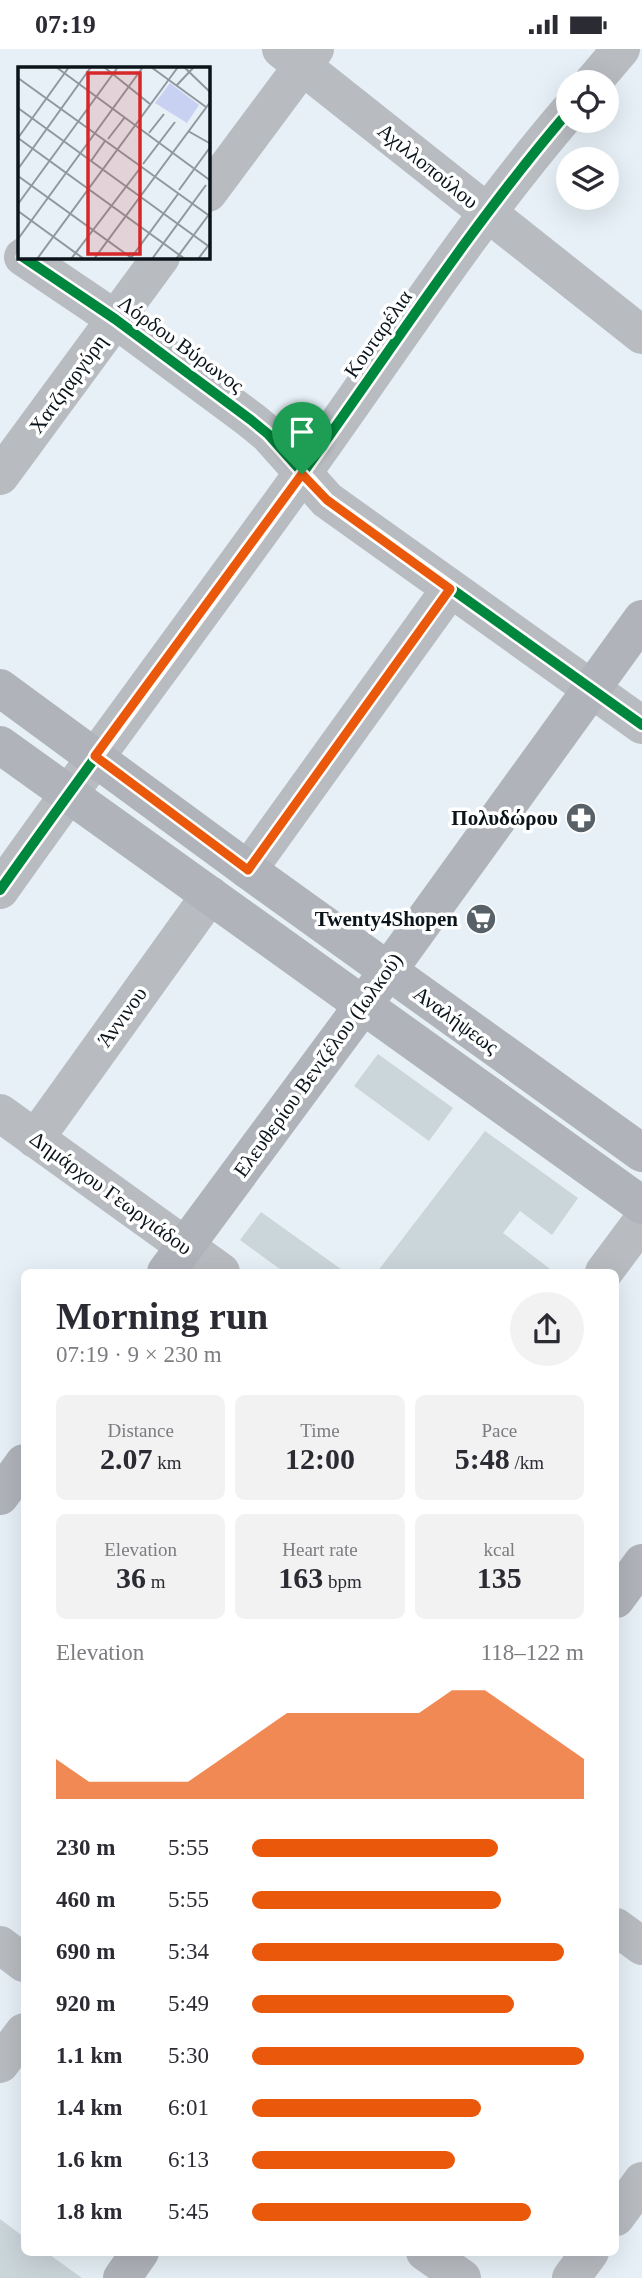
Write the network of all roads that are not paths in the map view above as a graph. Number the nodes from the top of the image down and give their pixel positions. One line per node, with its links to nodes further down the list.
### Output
1 (621, 49): 3 (street)
2 (299, 55): 5 (street); 6 (street, Αχιλλοπούλου)
3 (603, 70)
4 (556, 126): 6 (street, Κουταρέλια)
5 (210, 190)
6 (487, 213): 12 (street, Αχιλλοπούλου); 13 (street, Κουταρέλια)
7 (0, 243): 8 (street, Λόρδου Βύρωνος)
8 (18, 254)
9 (26, 259): 11 (street, Λόρδου Βύρωνος)
10 (160, 259): 11 (street, Χατζηαργύρη)
11 (116, 319): 13 (street, Λόρδου Βύρωνος); 14 (street, Χατζηαργύρη)
12 (642, 335)
13 (302, 474): 15 (street, Λόρδου Βύρωνος); 21 (street, Κουταρέλια)
14 (0, 476)
15 (450, 589): 18 (street, Λόρδου Βύρωνος); 23 (street)
16 (642, 619): 18 (main road, Ελευθερίου Βενιζέλου (Ιωλκού))
17 (0, 688): 21 (main road, Αναλήψεως)
18 (592, 690): 19 (street, Λόρδου Βύρωνος); 26 (main road, Ελευθερίου Βενιζέλου (Ιωλκού))
19 (642, 725)
20 (0, 745): 22 (main road, Αναλήψεως)
21 (95, 756): 22 (street, Κουταρέλια); 23 (main road, Αναλήψεως)
22 (68, 794): 24 (street, Κουταρέλια); 25 (main road, Αναλήψεως)
23 (248, 870): 26 (main road, Αναλήψεως)
24 (0, 890)
25 (210, 895): 27 (main road, Αναλήψεως); 29 (street, Άννινου)
26 (388, 971): 27 (main road, Ελευθερίου Βενιζέλου (Ιωλκού)); 30 (main road, Αναλήψεως)
27 (364, 1004): 31 (main road, Αναλήψεως); 33 (main road, Ελευθερίου Βενιζέλου (Ιωλκού))
28 (0, 1113): 29 (street, Δημάρχου Γεωργιάδου)
29 (35, 1139): 33 (street, Δημάρχου Γεωργιάδου)
30 (642, 1153)
31 (642, 1205)
32 (642, 1221): 35 (street)
33 (176, 1259): 34 (street, Δημάρχου Γεωργιάδου)
34 (211, 1269)
35 (606, 1269)
36 (619, 1929): 38 (street)
37 (0, 1945): 39 (street)
38 (642, 1946)
39 (21, 1961)
40 (21, 2036): 41 (street)
41 (0, 2064)
42 (642, 2181): 43 (street)
43 (619, 2213)
44 (137, 2256): 47 (main road)
45 (431, 2256): 48 (street)
46 (587, 2256): 49 (street)
47 (122, 2278)
48 (462, 2278)
49 (571, 2278)

